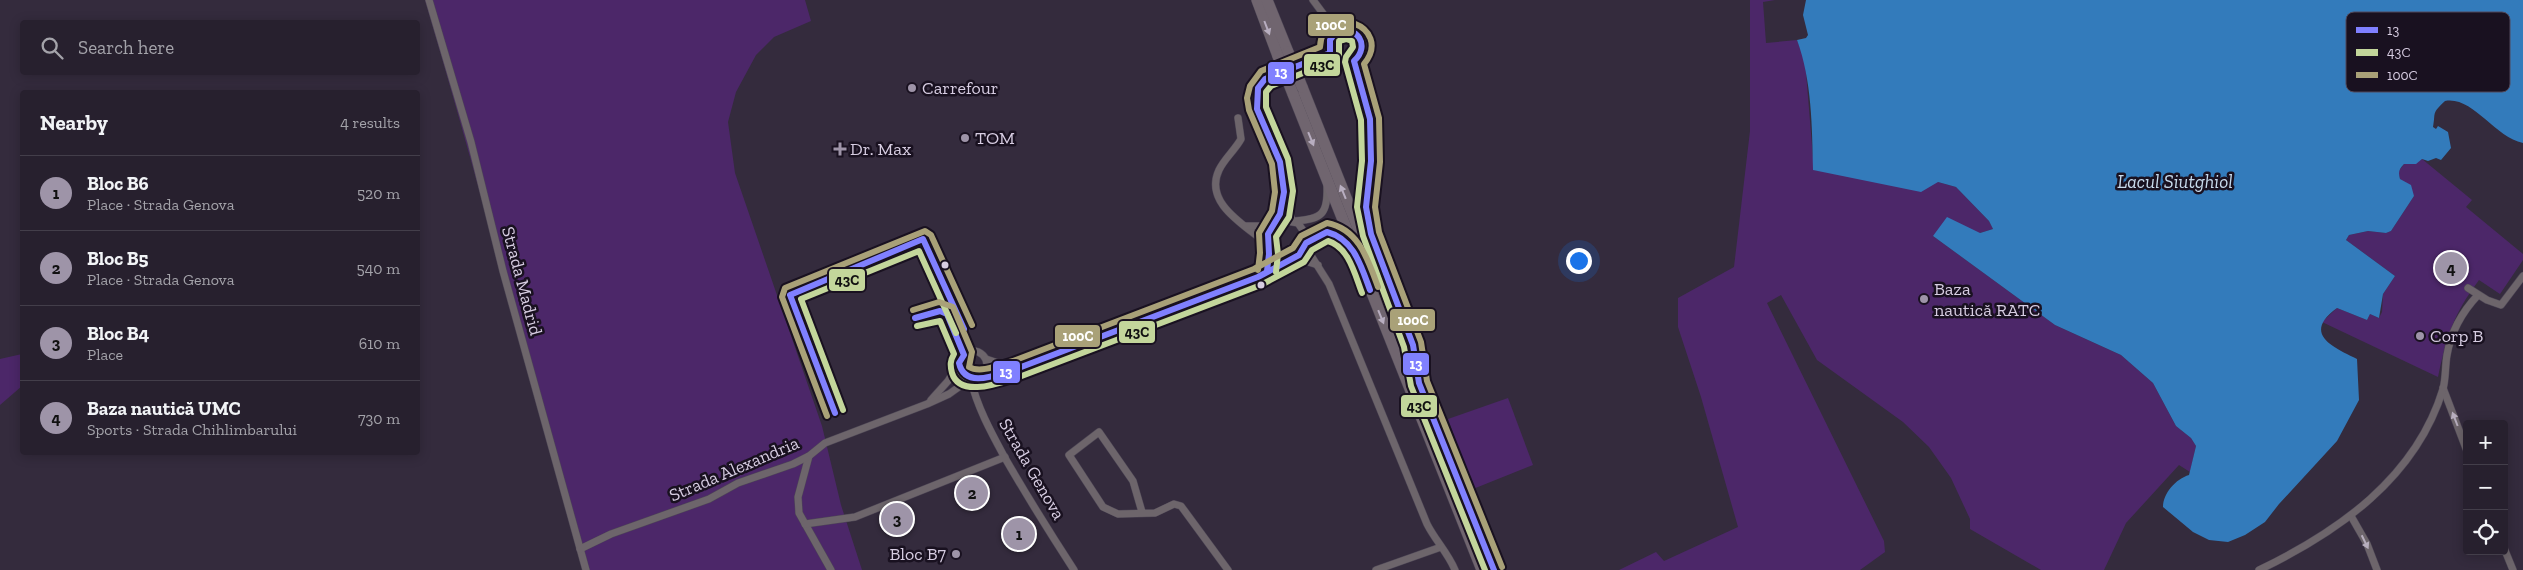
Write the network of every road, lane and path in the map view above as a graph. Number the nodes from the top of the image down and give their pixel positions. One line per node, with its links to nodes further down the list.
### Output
1 (429, 0): 42 (street, Strada Madrid)
2 (1257, 0): 7 (main road, one-way to 7)
3 (1267, 0): 7 (main road)
4 (1313, 0): 5 (street)
5 (1336, 31): 6 (street); 9 (street)
6 (1330, 53): 8 (street); 9 (street)
7 (1283, 54): 10 (main road, bridge)
8 (1316, 58)
9 (1354, 61): 32 (street)
10 (1297, 90): 13 (main road, one-way to 13); 32 (main road, one-way to 10)
11 (1238, 118): 17 (street)
12 (1268, 132): 14 (street)
13 (1326, 178): 15 (street); 20 (main road)
14 (1285, 200): 15 (street); 16 (street)
15 (1294, 221): 16 (street); 18 (street)
16 (1274, 224): 17 (street); 19 (street)
17 (1246, 226): 19 (street)
18 (1306, 244): 20 (street); 21 (street); 22 (street)
19 (1268, 246): 21 (street); 23 (street)
20 (1357, 255): 50 (main road, one-way to 50)
21 (1292, 258): 22 (street); 23 (street)
22 (1318, 265): 41 (street)
23 (1267, 271): 29 (street)
24 (2523, 276): 26 (street)
25 (2468, 288): 26 (street)
26 (2478, 295): 33 (street)
27 (986, 359): 28 (street); 29 (street); 30 (street)
28 (959, 363): 31 (street); 34 (street, Strada Alexandria)
29 (1016, 369): 30 (street)
30 (983, 376): 31 (street)
31 (971, 380): 34 (street, Strada Alexandria); 37 (street, Strada Genova)
32 (1419, 383): 51 (main road)
33 (2443, 388): 35 (street, one-way to 33); 39 (street)
34 (927, 404): 36 (street, Strada Alexandria)
35 (2463, 440)
36 (809, 456): 40 (street); 42 (street, Strada Alexandria)
37 (1005, 457): 40 (street); 46 (street, Strada Genova)
38 (1142, 512): 38 (street); 47 (street)
39 (2352, 516): 52 (street); 53 (street, one-way to 53)
40 (805, 524): 45 (street)
41 (1441, 547): 48 (street); 49 (street)
42 (580, 549): 44 (street, Strada Madrid)
43 (2507, 555): 54 (street)
44 (586, 570)
45 (831, 570)
46 (1074, 570)
47 (1228, 570)
48 (1376, 570)
49 (1455, 570)
50 (1482, 570)
51 (1494, 570)
52 (2258, 570)
53 (2377, 570)
54 (2513, 570)

